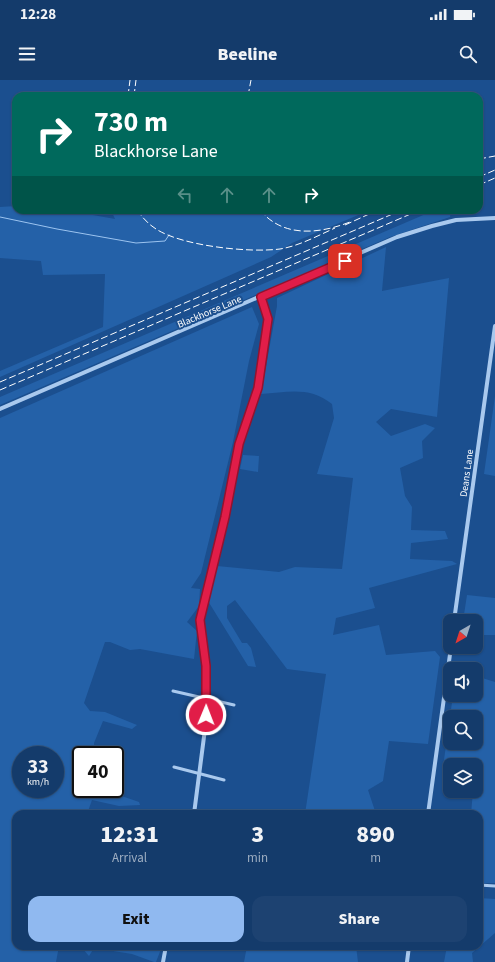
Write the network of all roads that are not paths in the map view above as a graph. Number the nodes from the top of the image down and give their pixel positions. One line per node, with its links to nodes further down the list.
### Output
1 (495, 218): 2 (street, Blackhorse Lane)
2 (261, 297): 4 (street, Blackhorse Lane); 8 (street)
3 (495, 326): 5 (street, Deans Lane)
4 (0, 409)
5 (455, 614)
6 (450, 654): 14 (street)
7 (173, 691): 8 (street)
8 (206, 698): 9 (street); 11 (street)
9 (234, 705)
10 (174, 767): 11 (street)
11 (200, 774): 12 (street); 13 (street)
12 (224, 780)
13 (195, 810)
14 (429, 810)
15 (483, 885): 16 (street)
16 (495, 886)
17 (165, 950): 19 (street)
18 (408, 950): 20 (street)
19 (163, 962)
20 (407, 962)

